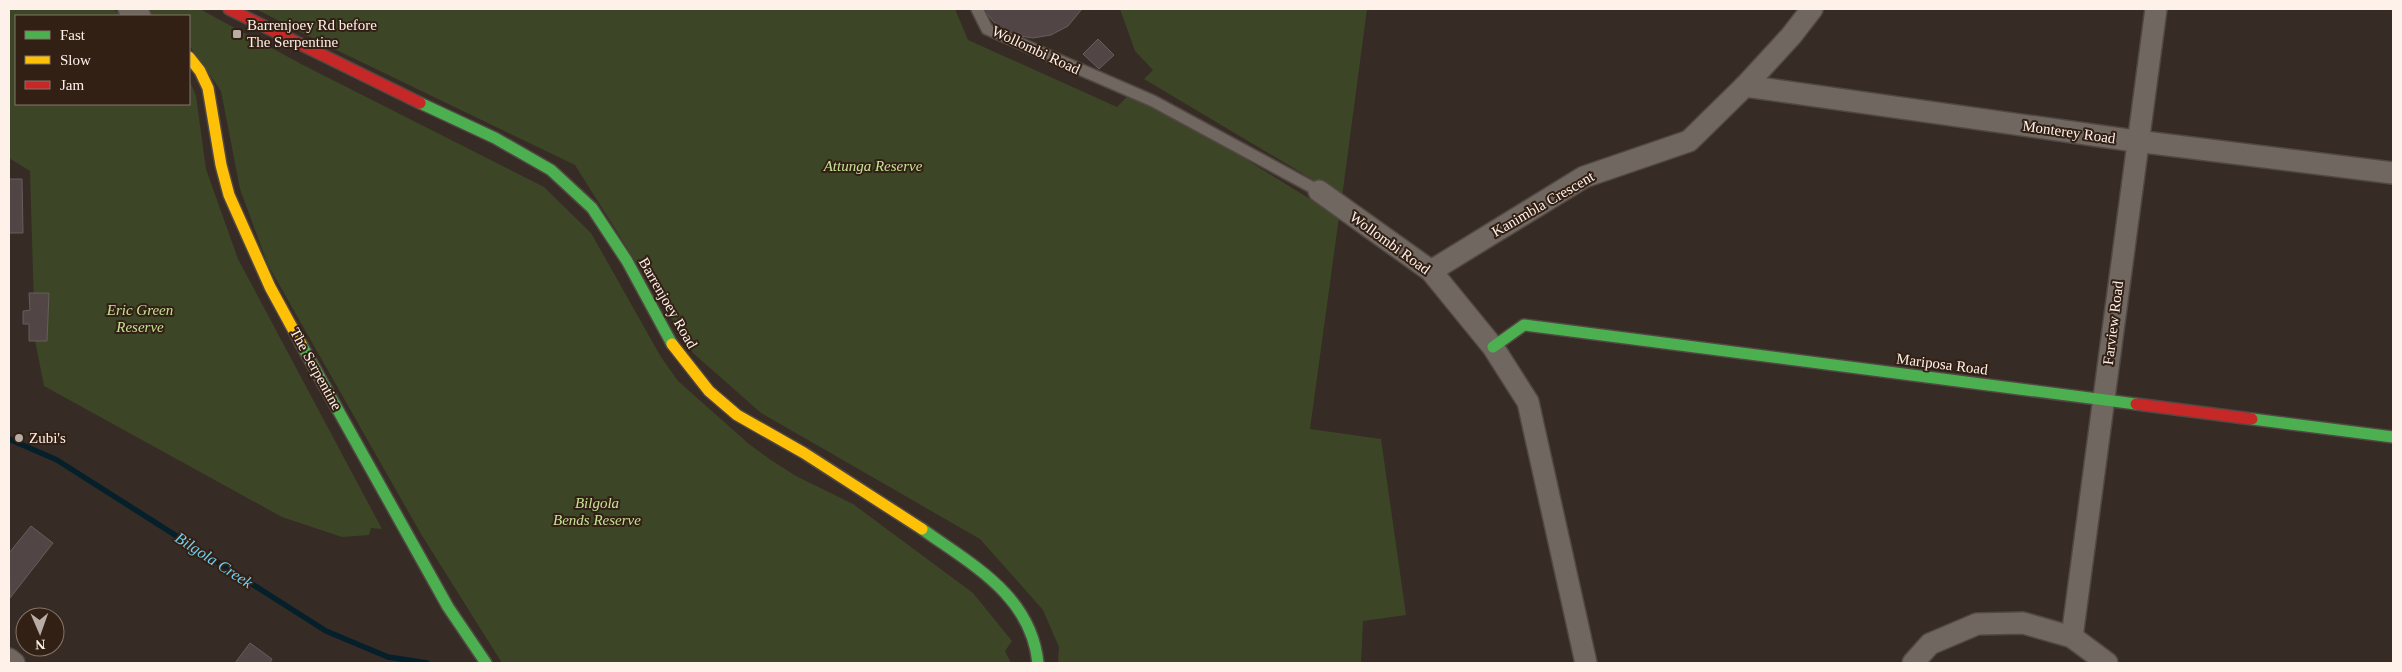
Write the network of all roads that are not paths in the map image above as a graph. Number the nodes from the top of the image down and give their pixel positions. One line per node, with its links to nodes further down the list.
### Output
1 (229, 9): 18 (street, Barrenjoey Road)
2 (977, 9): 9 (lane, Wollombi Road)
3 (1812, 9): 6 (street, Kanimbla Crescent)
4 (2156, 9): 7 (street, Farview Road)
5 (190, 58): 17 (street, The Serpentine)
6 (1745, 86): 7 (street, Monterey Road); 10 (street, Kanimbla Crescent)
7 (2137, 141): 8 (street, Monterey Road); 12 (street, Farview Road)
8 (2393, 173)
9 (1319, 191): 10 (street, Wollombi Road)
10 (1431, 271): 11 (street, Wollombi Road)
11 (1493, 347): 12 (street, Mariposa Road); 19 (street, Wollombi Road)
12 (2103, 400): 13 (street, Mariposa Road); 14 (street, Farview Road)
13 (2393, 437)
14 (2072, 636): 20 (street); 21 (street)
15 (9, 659): 16 (street)
16 (14, 663)
17 (486, 663)
18 (1038, 663)
19 (1586, 663)
20 (1913, 663)
21 (2107, 663)

